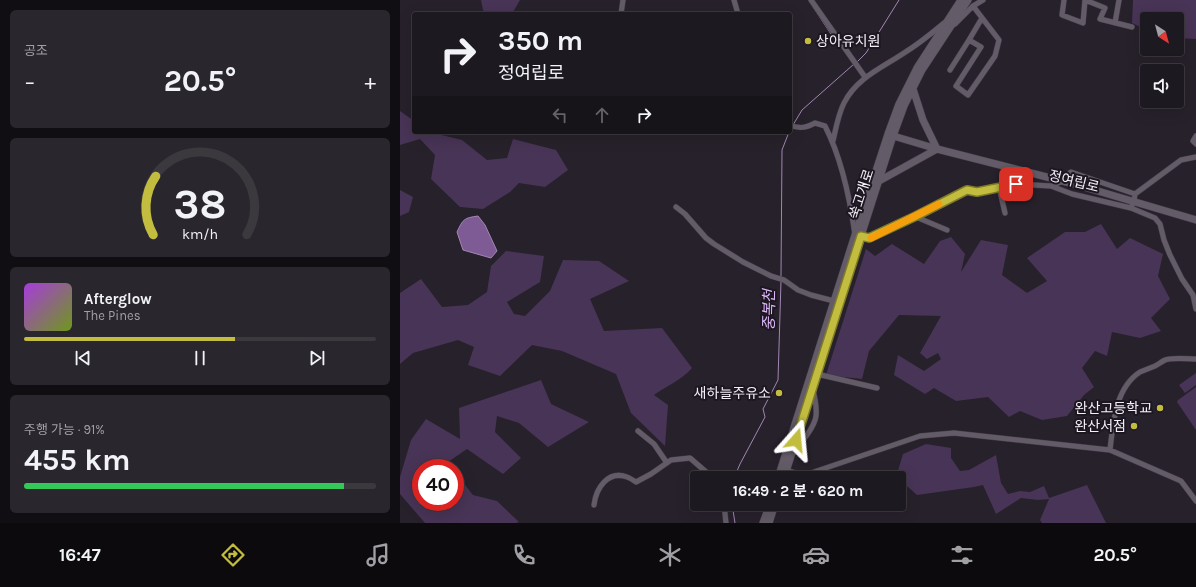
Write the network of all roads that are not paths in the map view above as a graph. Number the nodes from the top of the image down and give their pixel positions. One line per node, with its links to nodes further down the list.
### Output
1 (623, 0): 11 (street)
2 (734, 0): 12 (street)
3 (811, 0): 20 (street)
4 (961, 0): 14 (street, 쑥고개로)
5 (968, 0): 17 (street, 쑥고개로)
6 (983, 0): 10 (street)
7 (1064, 0): 8 (street)
8 (1085, 0): 15 (street)
9 (1119, 0): 15 (street)
10 (973, 6): 13 (street); 17 (street)
11 (621, 12)
12 (737, 12)
13 (982, 18): 18 (street); 18 (street)
14 (948, 20): 20 (street); 23 (street, 쑥고개로)
15 (1115, 23): 16 (street)
16 (1132, 27)
17 (948, 30): 21 (street, 쑥고개로)
18 (969, 40): 19 (street)
19 (950, 70)
20 (865, 77): 25 (street)
21 (913, 89): 23 (street, 쑥고개로); 27 (street)
22 (792, 126): 25 (street)
23 (891, 135): 27 (street, 정여립로); 29 (street, 쑥고개로); 39 (street, 쑥고개로)
24 (1196, 136): 26 (street)
25 (833, 141): 39 (street)
26 (1196, 144)
27 (937, 149): 29 (street); 30 (street, 정여립로)
28 (1196, 158): 33 (street)
29 (879, 181): 39 (street, 쑥고개로)
30 (1063, 181): 31 (street); 33 (street, 정여립로); 33 (street)
31 (1051, 186): 32 (street, 정여립로); 33 (street, 정여립로)
32 (999, 188): 35 (street); 36 (street, 정여립로)
33 (1133, 201): 37 (street, 정여립로); 41 (street, 정여립로)
34 (676, 207): 40 (street)
35 (1005, 213)
36 (916, 216): 38 (street); 39 (street, 정여립로)
37 (1196, 220)
38 (947, 230)
39 (858, 236): 40 (street, 쑥고개로); 43 (street, 쑥고개로)
40 (834, 301): 50 (street, 쑥고개로)
41 (1196, 309)
42 (1196, 359): 47 (street)
43 (817, 374): 44 (street, 쑥고개로); 45 (street)
44 (813, 388): 48 (street, 쑥고개로); 48 (street)
45 (877, 388)
46 (638, 431): 49 (street)
47 (1110, 450): 50 (street); 52 (street)
48 (792, 453): 50 (street, 쑥고개로)
49 (666, 463): 51 (street); 53 (street)
50 (784, 470)
51 (705, 471)
52 (1196, 501)
53 (594, 505)
54 (725, 511): 57 (street)
55 (767, 511): 58 (street)
56 (773, 511): 59 (street)
57 (726, 523)
58 (763, 523)
59 (769, 523)

